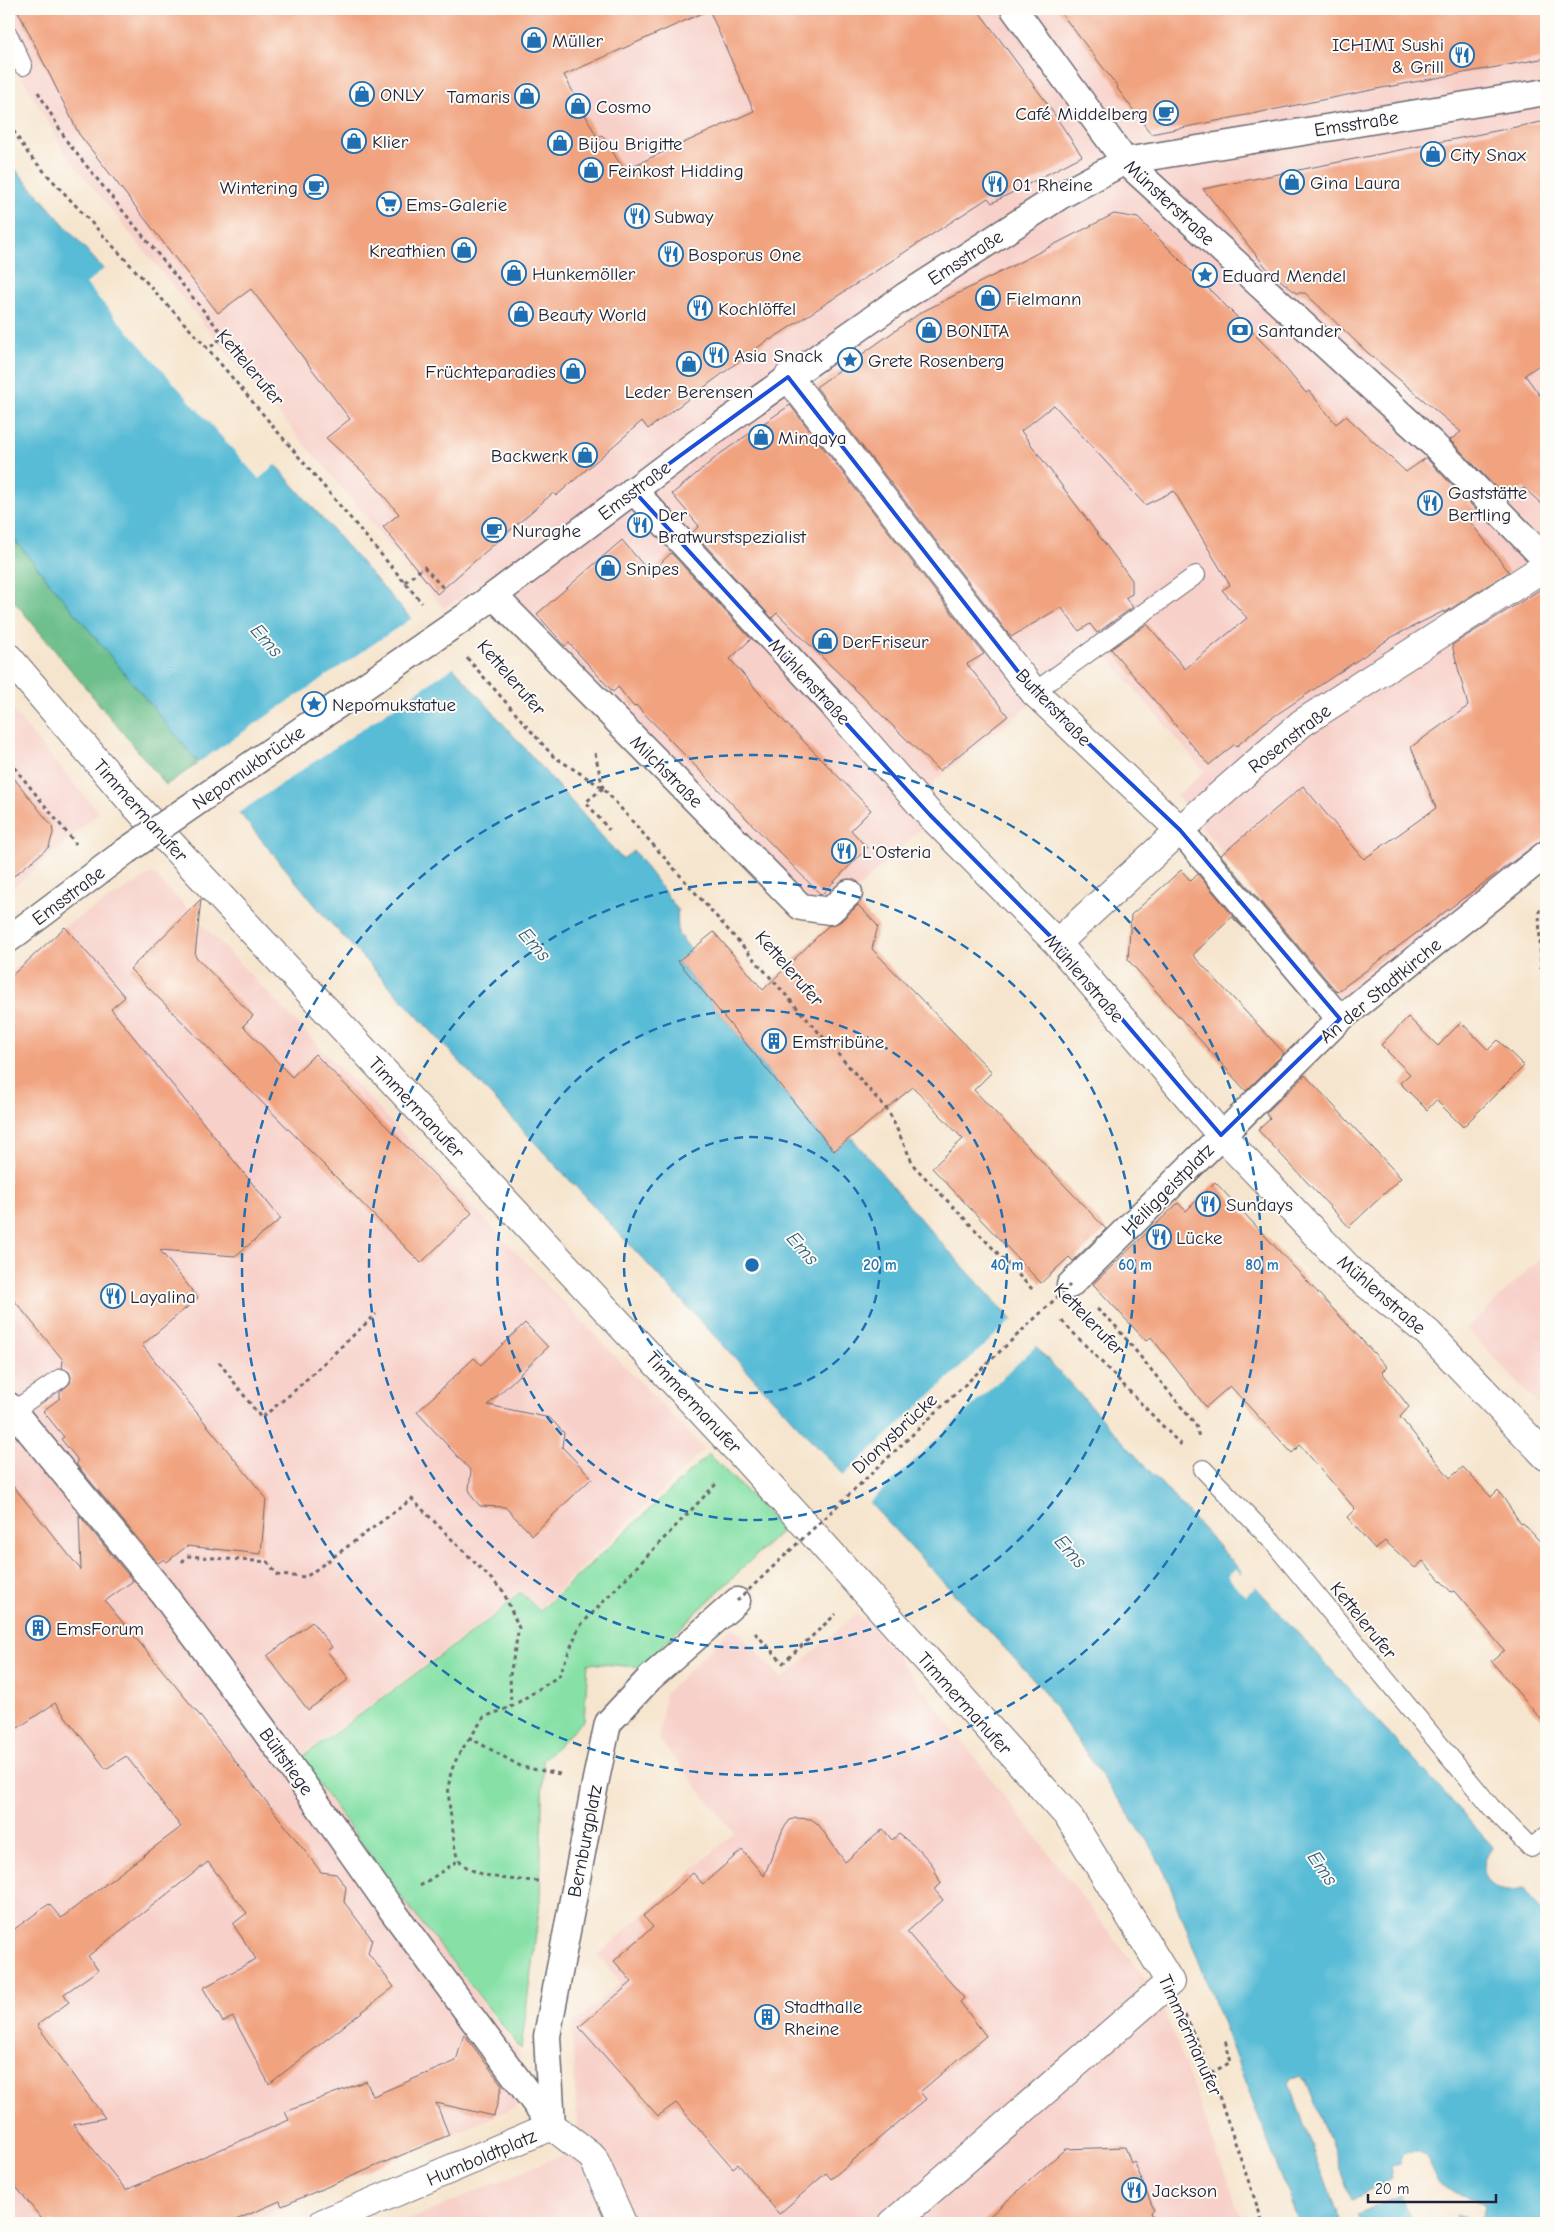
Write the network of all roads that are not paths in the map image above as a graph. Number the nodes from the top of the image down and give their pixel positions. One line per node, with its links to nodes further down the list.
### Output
1 (1014, 9): 5 (street, Münsterstraße)
2 (9, 36): 3 (lane)
3 (23, 66)
4 (1546, 92): 5 (street, Emsstraße)
5 (1125, 161): 6 (street, Emsstraße); 8 (street, Münsterstraße)
6 (788, 377): 7 (street, Emsstraße); 14 (street, Butterstraße)
7 (633, 490): 11 (street, Emsstraße); 15 (street, Mühlenstraße)
8 (1546, 560)
9 (1546, 566): 16 (street, Rosenstraße)
10 (1196, 576): 14 (lane)
11 (494, 596): 12 (street, Emsstraße); 19 (street, Milchstraße)
12 (468, 615): 17 (street, Nepomukbrücke, bridge)
13 (9, 658): 34 (street, Timmermanufer)
14 (1034, 692): 16 (street, Butterstraße)
15 (836, 708): 21 (street, Mühlenstraße)
16 (1180, 830): 21 (street, Rosenstraße); 22 (street, Butterstraße)
17 (126, 851): 20 (street, Emsstraße)
18 (1546, 854): 22 (street, An der Stadtkirche)
19 (850, 893)
20 (9, 939)
21 (1057, 943): 23 (street, Mühlenstraße)
22 (1340, 1019): 23 (street, An der Stadtkirche)
23 (1221, 1135): 24 (street, Heiliggeistplatz); 27 (street, Mühlenstraße)
24 (1073, 1288)
25 (60, 1378): 26 (lane)
26 (11, 1409): 31 (street, Bültstiege)
27 (1546, 1456)
28 (1203, 1469): 30 (lane, Kettelerufer)
29 (733, 1604): 31 (street, Bernburgplatz)
30 (1546, 1836)
31 (552, 2126): 32 (street, Humboldtplatz); 33 (street, Humboldtplatz)
32 (322, 2223)
33 (622, 2223)
34 (893, 2223)

